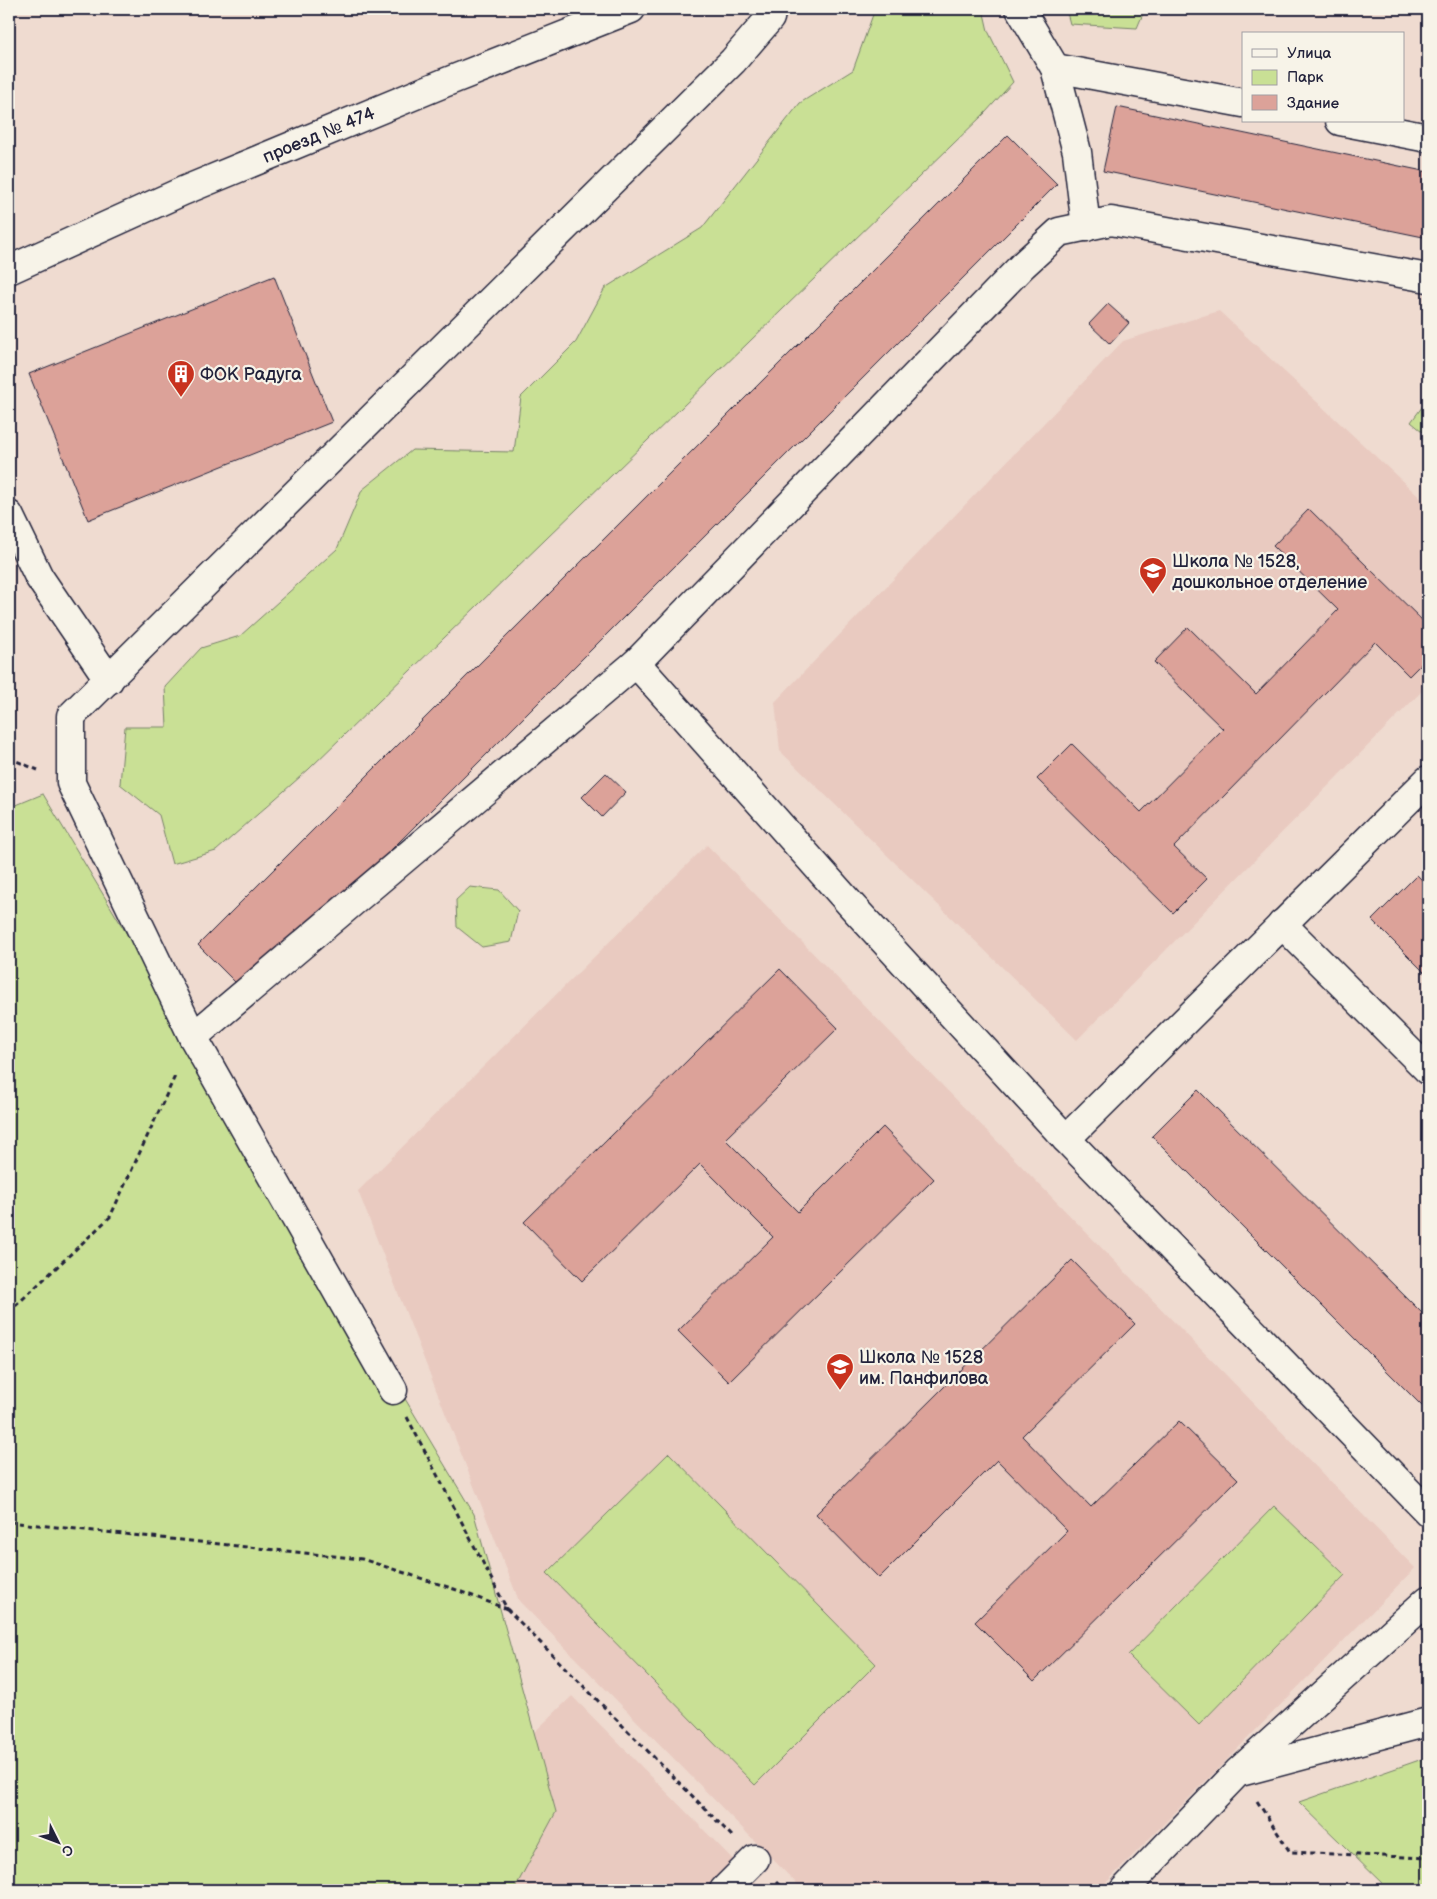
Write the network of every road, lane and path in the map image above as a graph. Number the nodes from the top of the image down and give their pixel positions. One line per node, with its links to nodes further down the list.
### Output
1 (631, 9): 9 (street, проезд № 474)
2 (772, 9): 13 (street)
3 (1020, 9): 4 (street)
4 (1055, 68): 5 (street); 8 (street)
5 (1242, 103)
6 (1345, 122): 7 (street)
7 (1428, 138)
8 (1086, 227): 10 (street); 12 (street)
9 (9, 270)
10 (1428, 278)
11 (9, 515): 13 (street)
12 (636, 663): 16 (street); 18 (street)
13 (109, 680): 16 (street)
14 (1428, 780): 15 (street)
15 (1282, 924): 17 (street); 18 (street)
16 (194, 1037): 19 (path); 20 (street)
17 (1428, 1070)
18 (1066, 1139): 21 (street)
19 (9, 1312)
20 (393, 1390): 24 (path)
21 (1428, 1512)
22 (9, 1522): 24 (path)
23 (1428, 1600): 26 (street)
24 (507, 1609): 28 (path)
25 (1428, 1722): 26 (street)
26 (1238, 1772): 27 (path); 29 (street)
27 (1428, 1858)
28 (755, 1859): 30 (street); 31 (path)
29 (1139, 1884)
30 (724, 1890)
31 (785, 1890)

